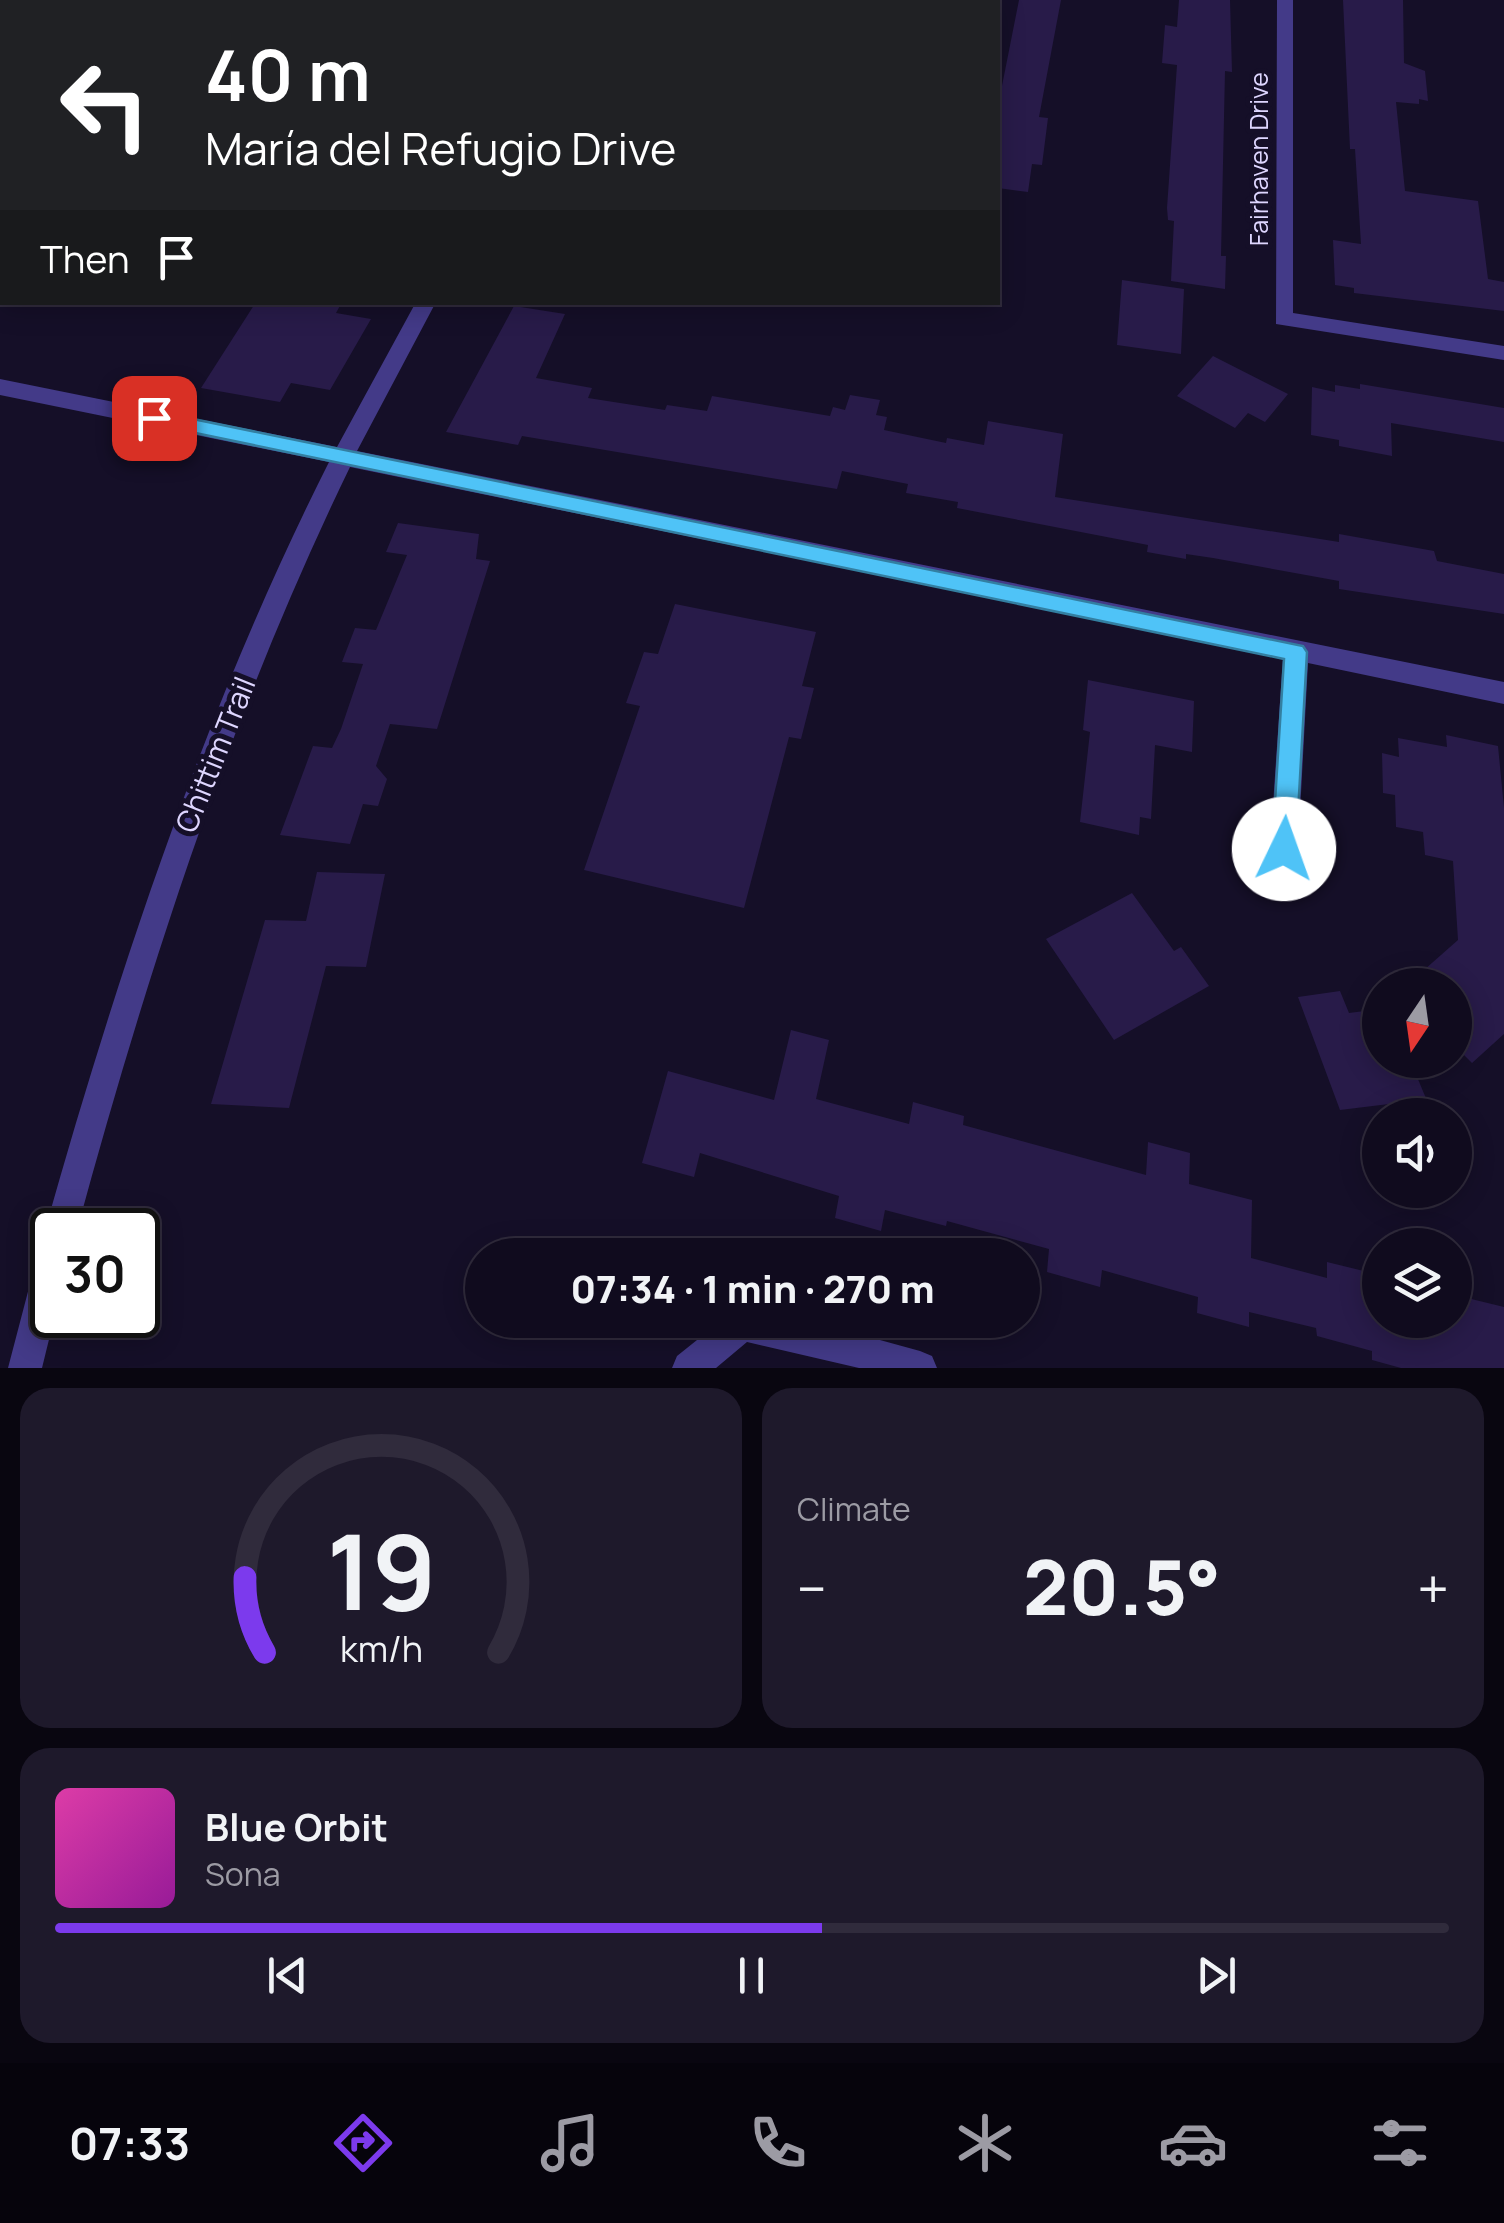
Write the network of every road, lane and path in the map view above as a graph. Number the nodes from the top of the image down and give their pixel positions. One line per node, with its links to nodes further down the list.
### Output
1 (1285, 0): 3 (street, Fairhaven Drive)
2 (424, 305): 5 (street, Chittim Trail)
3 (1504, 352)
4 (0, 387): 5 (street)
5 (345, 457): 6 (street); 9 (street, Chittim Trail)
6 (1296, 652): 7 (street); 8 (street)
7 (1504, 693)
8 (1284, 849)
9 (67, 1208)
10 (32, 1338): 12 (street)
11 (690, 1366): 13 (street)
12 (24, 1368)
13 (920, 1368)

